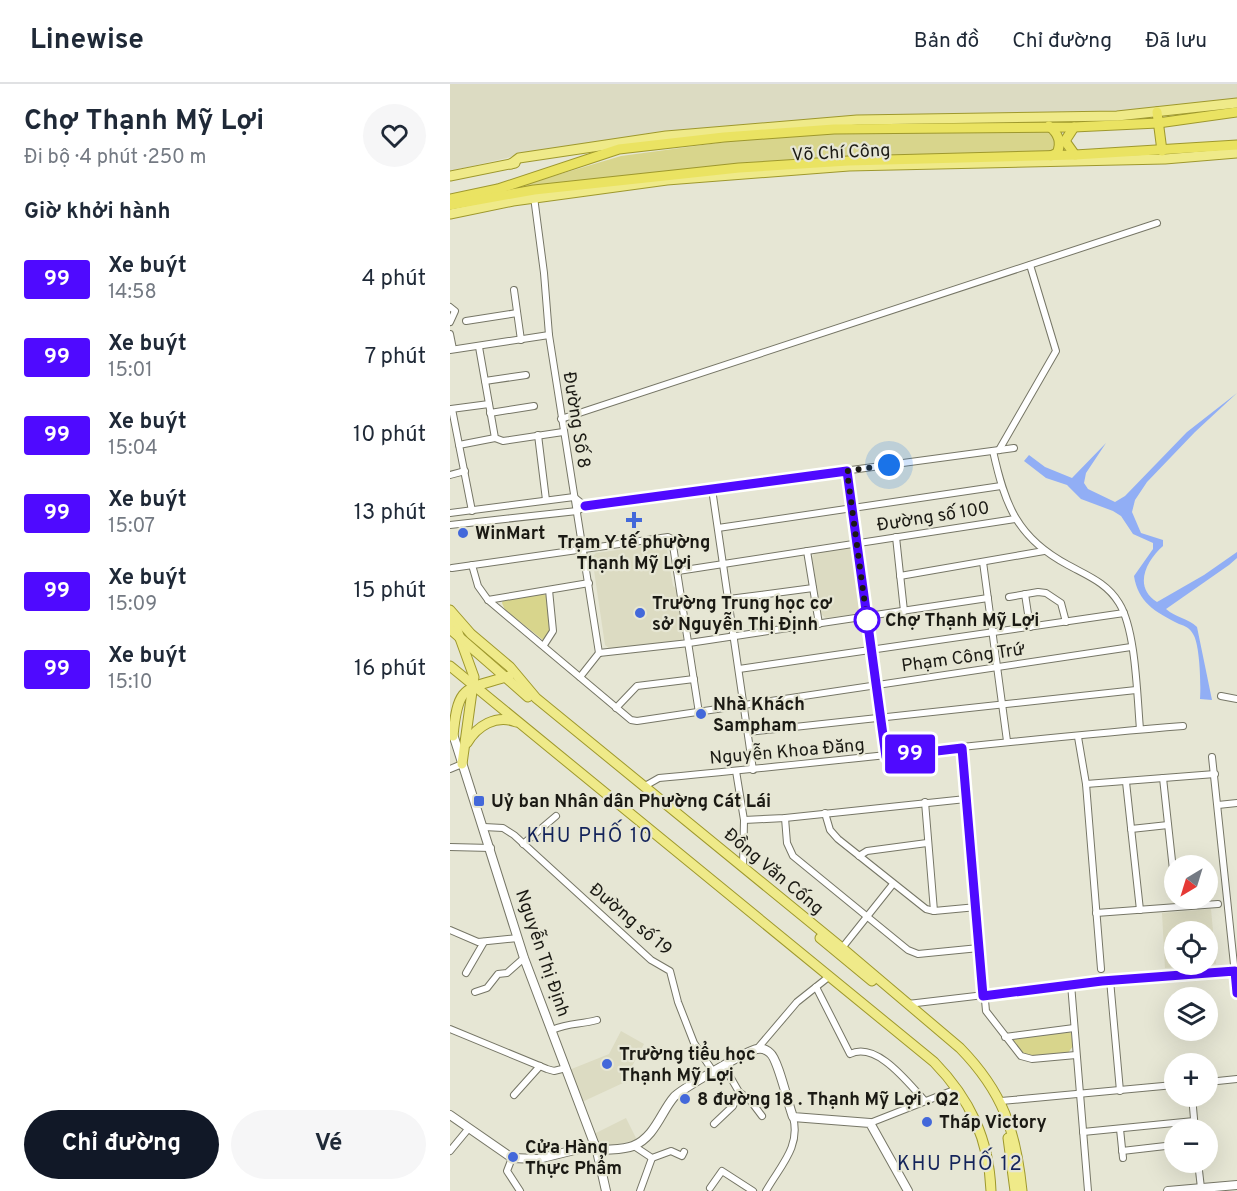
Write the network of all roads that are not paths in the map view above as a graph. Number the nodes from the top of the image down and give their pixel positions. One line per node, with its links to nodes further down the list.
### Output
1 (1237, 103): 2 (main road, Võ Chí Công)
2 (1157, 112): 4 (highway); 7 (main road, Võ Chí Công)
3 (1237, 112): 4 (highway, Võ Chí Công)
4 (1158, 123): 6 (highway, Võ Chí Công); 10 (highway)
5 (1049, 126): 6 (highway, Võ Chí Công); 7 (highway, Võ Chí Công); 13 (highway)
6 (1074, 127): 12 (highway)
7 (667, 140): 9 (highway, Võ Chí Công); 14 (main road, Võ Chí Công)
8 (1237, 145): 10 (highway, Võ Chí Công)
9 (619, 149): 14 (main road, Võ Chí Công); 16 (highway, Võ Chí Công)
10 (1162, 151): 12 (highway, Võ Chí Công)
11 (1237, 153): 17 (main road, Võ Chí Công)
12 (1075, 155): 13 (highway, Võ Chí Công)
13 (1051, 156): 17 (highway, Võ Chí Công)
14 (511, 164): 15 (main road, Võ Chí Công)
15 (450, 176)
16 (498, 192): 17 (highway, Võ Chí Công); 18 (highway); 19 (highway)
17 (534, 195): 20 (main road, Võ Chí Công); 29 (street, Đường Số 8)
18 (450, 199)
19 (450, 205)
20 (450, 214)
21 (1156, 223): 22 (street)
22 (1030, 265): 39 (street); 46 (street)
23 (514, 290): 25 (street)
24 (450, 308): 27 (street)
25 (517, 313): 26 (street); 30 (street)
26 (466, 321)
27 (450, 322)
28 (450, 334): 32 (street)
29 (549, 335): 30 (street); 39 (street, Đường Số 8)
30 (521, 340): 31 (street)
31 (479, 347): 32 (street); 34 (street)
32 (452, 350)
33 (526, 375): 34 (street)
34 (485, 381): 35 (street)
35 (489, 404): 37 (street); 38 (street)
36 (534, 406): 38 (street)
37 (451, 409): 44 (street)
38 (490, 413): 42 (street)
39 (561, 419): 40 (street, Đường Số 8)
40 (563, 432): 41 (street); 52 (street, Đường Số 8)
41 (538, 435): 42 (street); 53 (street)
42 (495, 438): 44 (street)
43 (450, 441): 44 (street)
44 (459, 442): 47 (street)
45 (1014, 448): 46 (street)
46 (996, 451): 48 (street); 50 (street)
47 (465, 471): 49 (street); 56 (street)
48 (847, 471): 51 (street); 55 (street)
49 (450, 475)
50 (1001, 486): 55 (street); 59 (street)
51 (712, 489): 54 (street); 61 (street)
52 (574, 497): 53 (street); 54 (street); 57 (street, Đường Số 8)
53 (546, 500): 56 (street)
54 (585, 506): 57 (street)
55 (852, 509): 61 (street); 63 (street)
56 (472, 511): 58 (street)
57 (577, 511): 60 (street); 64 (street, Đường Số 8)
58 (450, 513)
59 (1015, 519): 62 (street, Đường số 100); 66 (street)
60 (450, 525)
61 (718, 528): 68 (street)
62 (896, 537): 63 (street, Đường số 100); 72 (street)
63 (857, 543): 65 (street, Đường số 100); 84 (street)
64 (583, 549): 69 (street); 71 (street); 73 (street, Đường Số 8)
65 (807, 551): 68 (street, Đường số 100); 74 (street)
66 (1044, 551): 67 (street); 83 (street)
67 (983, 562): 72 (street); 78 (street)
68 (723, 564): 71 (street, Đường số 100); 79 (street)
69 (472, 565): 70 (street); 80 (street, Phạm Công Trứ)
70 (452, 568)
71 (678, 571): 93 (street)
72 (900, 576): 82 (street)
73 (589, 583): 75 (street); 97 (street, Đường Số 8)
74 (813, 588): 79 (street); 87 (street)
75 (549, 590): 80 (street); 94 (street)
76 (1025, 594): 77 (street); 86 (street); 88 (street)
77 (1009, 597)
78 (988, 598): 82 (street); 90 (street)
79 (729, 599): 91 (street)
80 (488, 600): 94 (street, Phạm Công Trứ)
81 (450, 610): 101 (main road, Đồng Văn Cống)
82 (904, 611): 84 (street)
83 (1124, 613): 86 (street); 95 (street)
84 (867, 616): 87 (street); 96 (street)
85 (450, 621): 92 (main road)
86 (1066, 622): 88 (street)
87 (819, 624): 91 (street)
88 (1030, 627): 90 (street)
89 (450, 629): 92 (main road)
90 (992, 632): 96 (street); 99 (street)
91 (734, 635): 93 (street); 100 (street)
92 (460, 639): 103 (main road); 106 (main road)
93 (689, 643): 97 (street); 104 (street)
94 (544, 645): 102 (street, Phạm Công Trứ)
95 (1131, 647): 99 (street, Phạm Công Trứ); 108 (street)
96 (871, 650): 100 (street); 105 (street)
97 (599, 653): 102 (street)
98 (450, 666): 106 (main road)
99 (997, 667): 105 (street, Phạm Công Trứ); 113 (street)
100 (739, 669): 112 (street)
101 (515, 673): 103 (main road); 107 (main road, Đồng Văn Cống)
102 (580, 677): 114 (street, Phạm Công Trứ)
103 (500, 678): 106 (main road); 107 (main road); 111 (main road, Đồng Văn Cống)
104 (694, 679): 114 (street); 115 (street)
105 (876, 684): 112 (street, Phạm Công Trứ); 116 (street)
106 (473, 686): 118 (main road); 122 (main road); 125 (main road)
107 (526, 688): 111 (main road, Đồng Văn Cống)
108 (1136, 690): 113 (street); 120 (street)
109 (1221, 696): 110 (street)
110 (1237, 699)
111 (535, 700): 137 (main road, Đồng Văn Cống); 156 (main road, Đồng Văn Cống)
112 (744, 704): 115 (street, Phạm Công Trứ); 121 (street)
113 (1002, 705): 116 (street); 124 (street)
114 (616, 708): 115 (street, Phạm Công Trứ)
115 (699, 713)
116 (880, 718): 121 (street); 127 (street)
117 (450, 724): 122 (main road, Nguyễn Thị Định)
118 (521, 726): 125 (main road); 155 (main road)
119 (1183, 726): 120 (street, Nguyễn Khoa Đăng)
120 (1140, 729): 123 (street, Nguyễn Khoa Đăng)
121 (748, 732): 131 (street)
122 (453, 736): 129 (main road, Nguyễn Thị Định)
123 (1078, 737): 124 (street, Nguyễn Khoa Đăng); 136 (street)
124 (1007, 741): 126 (street, Nguyễn Khoa Đăng)
125 (464, 747): 129 (main road)
126 (962, 748): 127 (street, Nguyễn Khoa Đăng); 138 (street)
127 (886, 757): 131 (street, Nguyễn Khoa Đăng)
128 (1212, 757): 133 (street)
129 (462, 764): 130 (street); 147 (main road, Nguyễn Thị Định)
130 (450, 769)
131 (753, 770): 132 (street, Nguyễn Khoa Đăng)
132 (736, 771): 137 (street, Nguyễn Khoa Đăng); 145 (street)
133 (1215, 774): 134 (street); 141 (street)
134 (1163, 778): 135 (street); 146 (street)
135 (1126, 782): 136 (street); 148 (street)
136 (1086, 784): 162 (street)
137 (645, 786): 156 (main road, Đồng Văn Cống)
138 (966, 799): 139 (street); 158 (street)
139 (926, 802): 142 (street); 149 (street)
140 (1237, 803): 141 (street)
141 (1218, 805): 171 (street)
142 (825, 813): 144 (street); 154 (street)
143 (556, 816): 150 (street)
144 (785, 819): 145 (street); 163 (street)
145 (744, 820): 156 (street)
146 (1168, 825): 148 (street); 153 (street)
147 (484, 827): 150 (street, Đường số 19); 152 (main road, Nguyễn Thị Định)
148 (1131, 829): 161 (street)
149 (927, 843): 154 (street); 160 (street)
150 (523, 844): 191 (street, Đường số 19)
151 (450, 847): 152 (street)
152 (491, 848): 165 (main road, Nguyễn Thị Định)
153 (1171, 855)
154 (860, 856): 157 (street)
155 (688, 864): 173 (main road); 230 (main road)
156 (742, 870): 167 (main road, Đồng Văn Cống); 180 (main road, Đồng Văn Cống)
157 (893, 884): 160 (street); 163 (street)
158 (977, 907): 160 (street); 168 (street)
159 (1164, 908): 161 (street)
160 (934, 910)
161 (1140, 910): 162 (street)
162 (1096, 913): 170 (street)
163 (866, 918): 167 (street); 168 (street)
164 (450, 930): 166 (street)
165 (518, 938): 166 (street); 169 (main road, Nguyễn Thị Định)
166 (484, 942): 172 (street)
167 (842, 948): 180 (main road, Đồng Văn Cống)
168 (979, 948): 179 (street)
169 (524, 958): 177 (street); 184 (main road, Nguyễn Thị Định)
170 (1101, 969)
171 (1236, 971): 174 (street); 178 (street)
172 (466, 973)
173 (826, 979): 176 (street); 195 (main road)
174 (1110, 980): 175 (street); 196 (street)
175 (1071, 984): 179 (street); 182 (street)
176 (816, 987): 186 (street); 200 (street)
177 (475, 992)
178 (1237, 993)
179 (983, 996): 180 (street); 185 (street)
180 (906, 1005): 201 (main road, Đồng Văn Cống); 231 (main road, Đồng Văn Cống)
181 (597, 1020): 184 (street)
182 (1074, 1028): 185 (street); 187 (street)
183 (450, 1029): 188 (street)
184 (552, 1030): 190 (main road, Nguyễn Thị Định)
185 (1005, 1037): 187 (street)
186 (757, 1049): 189 (street); 204 (street)
187 (1076, 1055): 199 (street)
188 (540, 1066): 190 (street); 198 (street)
189 (724, 1066): 191 (street); 197 (street)
190 (566, 1068): 213 (main road, Nguyễn Thị Định)
191 (714, 1073): 211 (street)
192 (1237, 1079): 193 (street)
193 (1218, 1081)
194 (1164, 1086): 196 (street)
195 (954, 1090): 200 (street); 230 (main road)
196 (1120, 1091): 199 (street)
197 (739, 1092): 203 (street); 206 (street)
198 (514, 1095)
199 (1080, 1095): 201 (street); 210 (street)
200 (925, 1101): 205 (street)
201 (1001, 1101): 232 (main road, Đồng Văn Cống)
202 (450, 1116): 208 (street)
203 (762, 1116)
204 (794, 1117): 205 (street); 228 (street)
205 (870, 1123): 229 (street)
206 (714, 1124)
207 (1164, 1124): 209 (street)
208 (469, 1128): 215 (street); 217 (street)
209 (1120, 1129): 210 (street); 214 (street)
210 (1083, 1132): 233 (street)
211 (634, 1146): 213 (street); 218 (street)
212 (1164, 1146): 214 (street)
213 (596, 1148): 217 (street); 225 (main road, Nguyễn Thị Định)
214 (1122, 1150): 219 (street)
215 (450, 1151)
216 (684, 1152): 218 (street)
217 (512, 1158): 224 (street)
218 (652, 1158): 226 (street)
219 (1123, 1158)
220 (1199, 1173): 223 (street)
221 (1237, 1185): 223 (street)
222 (710, 1188): 227 (street)
223 (1200, 1188): 234 (street)
224 (520, 1191)
225 (606, 1191)
226 (640, 1191)
227 (753, 1191)
228 (766, 1191)
229 (908, 1191)
230 (989, 1191)
231 (1015, 1191)
232 (1022, 1191)
233 (1088, 1191)
234 (1168, 1191)

